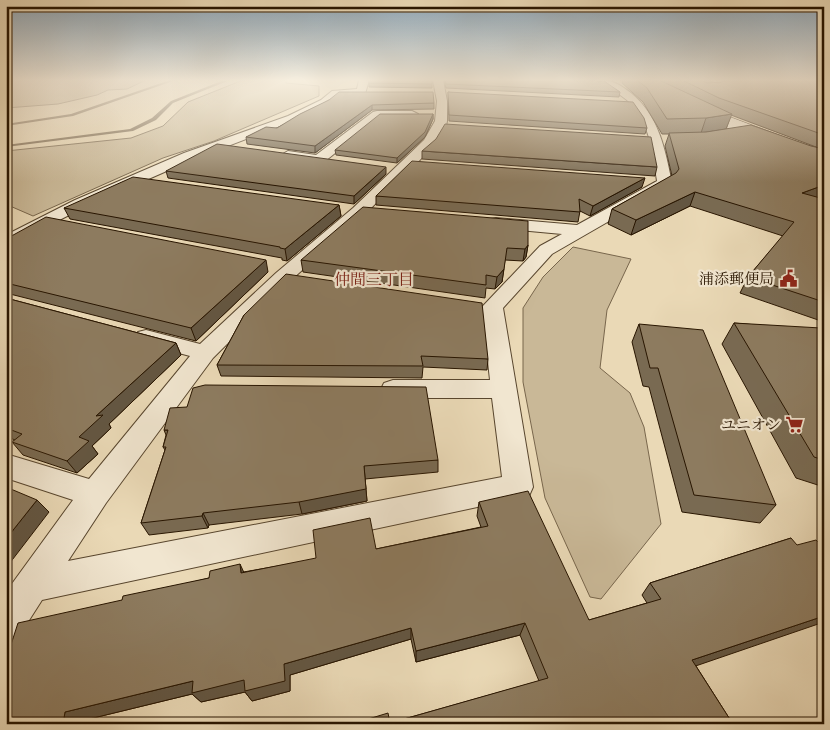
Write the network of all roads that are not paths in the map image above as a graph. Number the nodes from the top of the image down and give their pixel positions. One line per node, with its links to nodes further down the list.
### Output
1 (300, 114): 10 (street)
2 (377, 114): 14 (street)
3 (378, 114): 7 (street)
4 (443, 114): 7 (street)
5 (646, 114): 21 (street)
6 (709, 114): 8 (main road)
7 (444, 122): 17 (street)
8 (749, 131): 9 (street); 13 (main road)
9 (729, 135)
10 (219, 146): 11 (street); 19 (street)
11 (246, 149)
12 (274, 153): 14 (street)
13 (824, 157)
14 (319, 159): 15 (street)
15 (336, 162)
16 (429, 165): 17 (street)
17 (404, 167): 18 (street); 24 (street)
18 (380, 168)
19 (134, 180): 22 (street); 25 (street)
20 (636, 181): 21 (street)
21 (665, 183): 28 (street)
22 (163, 184)
23 (335, 209): 24 (street)
24 (370, 212): 31 (street)
25 (46, 221): 27 (street); 29 (street)
26 (480, 222): 28 (street)
27 (74, 227)
28 (579, 230): 35 (street)
29 (6, 242)
30 (129, 333): 31 (street)
31 (205, 353): 32 (street)
32 (178, 387): 33 (street); 37 (street)
33 (209, 387)
34 (366, 388): 35 (street)
35 (504, 389): 38 (street)
36 (6, 466): 37 (street)
37 (94, 494): 38 (street)
38 (33, 585): 39 (street)
39 (6, 623)

